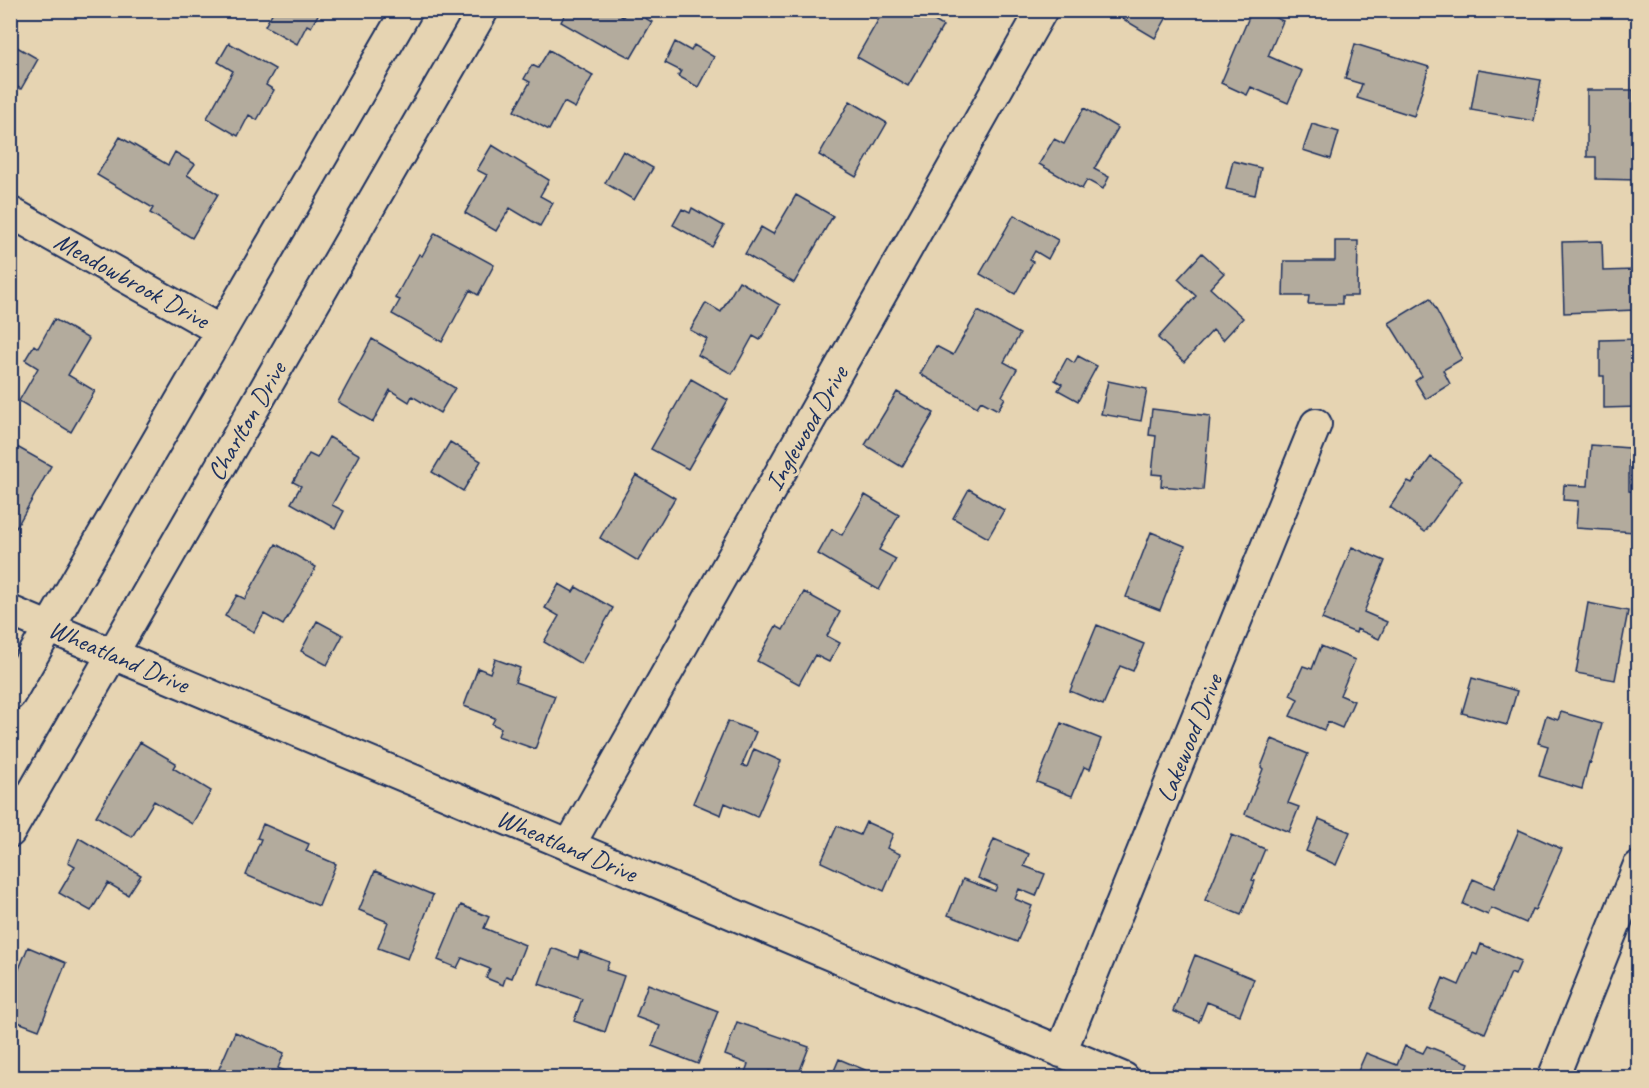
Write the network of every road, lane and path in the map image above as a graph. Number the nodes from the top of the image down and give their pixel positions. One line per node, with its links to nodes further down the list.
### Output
1 (407, 10): 5 (street)
2 (483, 10): 9 (street, Charlton Drive)
3 (1042, 10): 12 (street, Inglewood Drive)
4 (10, 212): 5 (street, Meadowbrook Drive)
5 (221, 331): 8 (street)
6 (1317, 424): 14 (street, Lakewood Drive)
7 (10, 611): 8 (street, Wheatland Drive)
8 (50, 627): 9 (street, Wheatland Drive); 10 (street)
9 (113, 654): 11 (street, Charlton Drive); 12 (street, Wheatland Drive)
10 (10, 695)
11 (10, 832)
12 (569, 846): 14 (street, Wheatland Drive)
13 (1638, 867): 16 (street)
14 (1062, 1052): 15 (street, Wheatland Drive)
15 (1124, 1077)
16 (1553, 1077)

